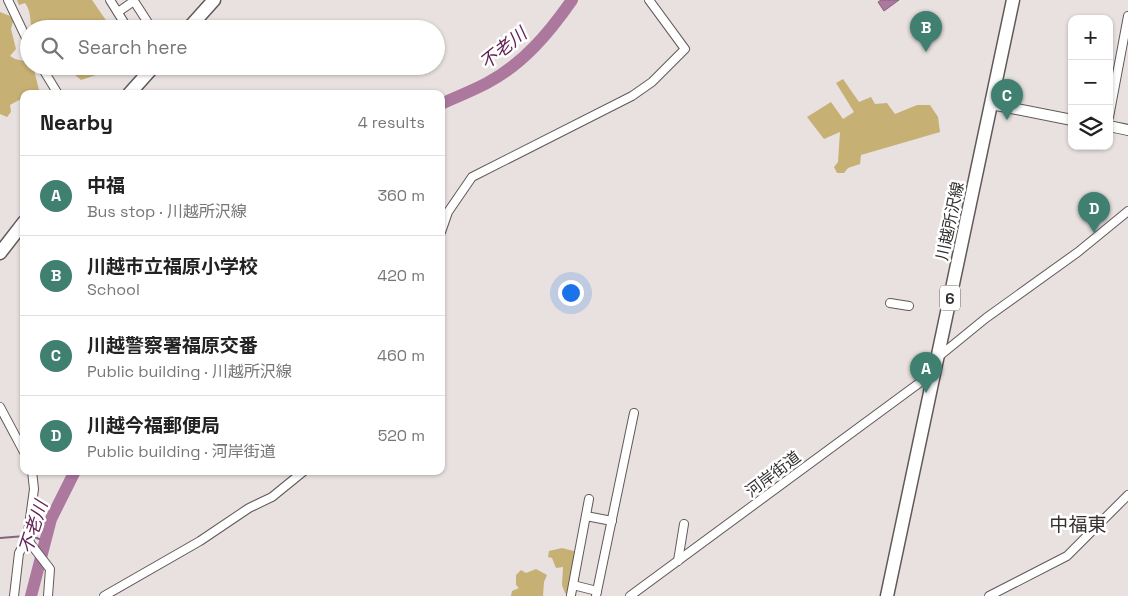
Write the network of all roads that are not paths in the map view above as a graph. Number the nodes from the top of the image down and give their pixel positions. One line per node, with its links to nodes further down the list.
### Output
1 (8, 0): 11 (street)
2 (110, 0): 6 (street)
3 (214, 0): 10 (main road)
4 (650, 0): 22 (street)
5 (1013, 0): 16 (main road, 川越所沢線 / 6)
6 (118, 12): 8 (street); 9 (street)
7 (1128, 16): 17 (street)
8 (123, 20)
9 (146, 20)
10 (196, 20)
11 (20, 25)
12 (46, 75): 14 (street)
13 (146, 75): 15 (main road)
14 (56, 90)
15 (133, 90)
16 (991, 104): 18 (street); 27 (main road, 川越所沢線 / 6)
17 (1111, 105)
18 (1068, 119)
19 (1113, 127): 20 (street)
20 (1128, 130)
21 (1128, 211): 27 (street)
22 (445, 221)
23 (20, 227): 24 (main road)
24 (0, 253)
25 (890, 303): 26 (street)
26 (909, 306)
27 (937, 358): 28 (main road, 川越所沢線 / 6)
28 (933, 375): 40 (street, 河岸街道); 48 (main road, 川越所沢線 / 6)
29 (0, 406): 31 (street)
30 (634, 413): 37 (street)
31 (20, 444)
32 (32, 475): 39 (street)
33 (299, 475): 46 (street)
34 (1128, 495): 49 (street)
35 (590, 498): 36 (street)
36 (586, 516): 37 (street); 41 (street)
37 (612, 521): 42 (street)
38 (684, 524): 40 (street)
39 (30, 543): 44 (street); 45 (street)
40 (678, 561): 47 (street, 河岸街道)
41 (573, 585): 42 (street); 43 (street)
42 (596, 593)
43 (571, 595)
44 (14, 596)
45 (48, 596)
46 (104, 596)
47 (630, 596)
48 (887, 596)
49 (989, 596)

